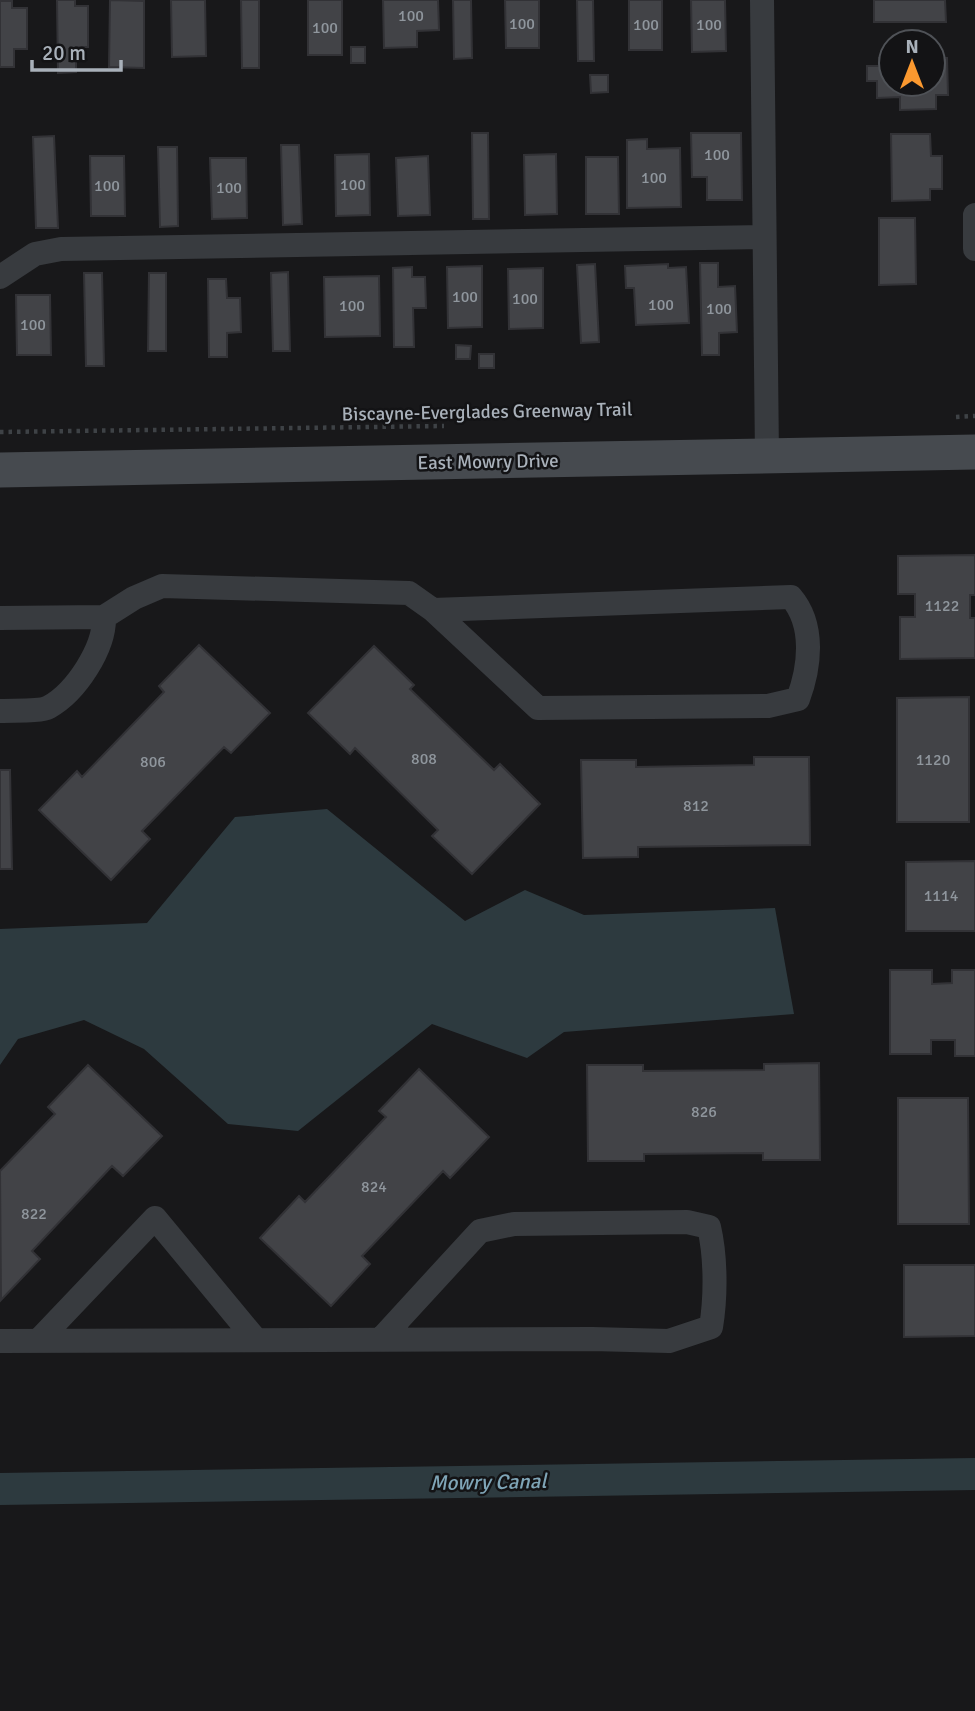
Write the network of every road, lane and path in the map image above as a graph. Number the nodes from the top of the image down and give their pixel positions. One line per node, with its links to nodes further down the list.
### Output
1 (762, 0): 3 (street)
2 (975, 215): 4 (street)
3 (764, 237): 6 (street); 12 (street)
4 (975, 240): 5 (street)
5 (975, 249)
6 (0, 277)
7 (975, 416): 8 (path)
8 (947, 417)
9 (447, 426): 10 (path, Biscayne-Everglades Greenway Trail)
10 (0, 432)
11 (975, 452): 12 (street, East Mowry Drive)
12 (767, 457): 13 (street, East Mowry Drive)
13 (0, 470)
14 (433, 610): 14 (street); 15 (street)
15 (104, 617): 16 (street); 17 (street)
16 (0, 618)
17 (0, 711)
18 (38, 1340): 19 (street); 19 (street); 21 (street)
19 (256, 1340): 20 (street)
20 (380, 1340): 20 (street)
21 (0, 1341)

